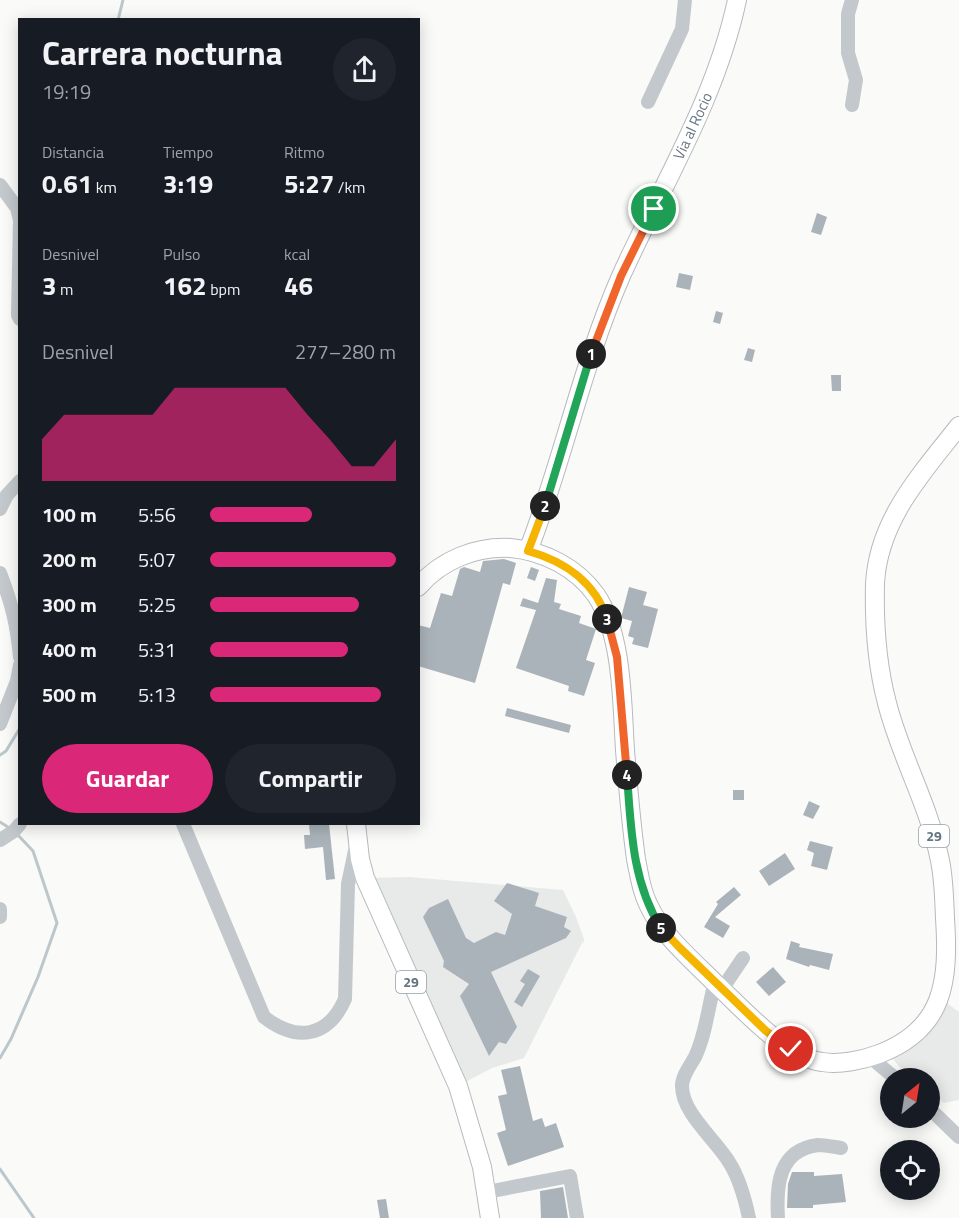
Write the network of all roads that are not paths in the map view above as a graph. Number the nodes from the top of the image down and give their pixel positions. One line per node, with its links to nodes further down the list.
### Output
1 (685, 0): 4 (street)
2 (737, 0): 11 (main road, Via al Rocio)
3 (852, 0): 5 (street)
4 (648, 102)
5 (852, 105)
6 (0, 185): 7 (street)
7 (18, 212)
8 (959, 426): 26 (main road, 29)
9 (18, 483): 10 (street)
10 (0, 509)
11 (528, 551): 13 (main road, 29); 25 (main road, 29)
12 (0, 573): 14 (street)
13 (421, 579)
14 (18, 636)
15 (18, 676): 16 (street)
16 (0, 724)
17 (19, 825): 20 (street)
18 (183, 825): 21 (street)
19 (356, 825): 21 (main road, 29)
20 (0, 840)
21 (357, 843): 31 (main road, 29)
22 (0, 909): 23 (street)
23 (0, 917)
24 (743, 958): 25 (street)
25 (718, 986): 26 (main road, 29); 34 (street)
26 (870, 1057): 27 (street)
27 (883, 1068)
28 (953, 1121): 29 (street)
29 (959, 1137)
30 (841, 1148): 35 (street)
31 (487, 1192): 32 (main road, 29); 33 (street)
32 (490, 1218)
33 (577, 1218)
34 (750, 1218)
35 (778, 1218)

